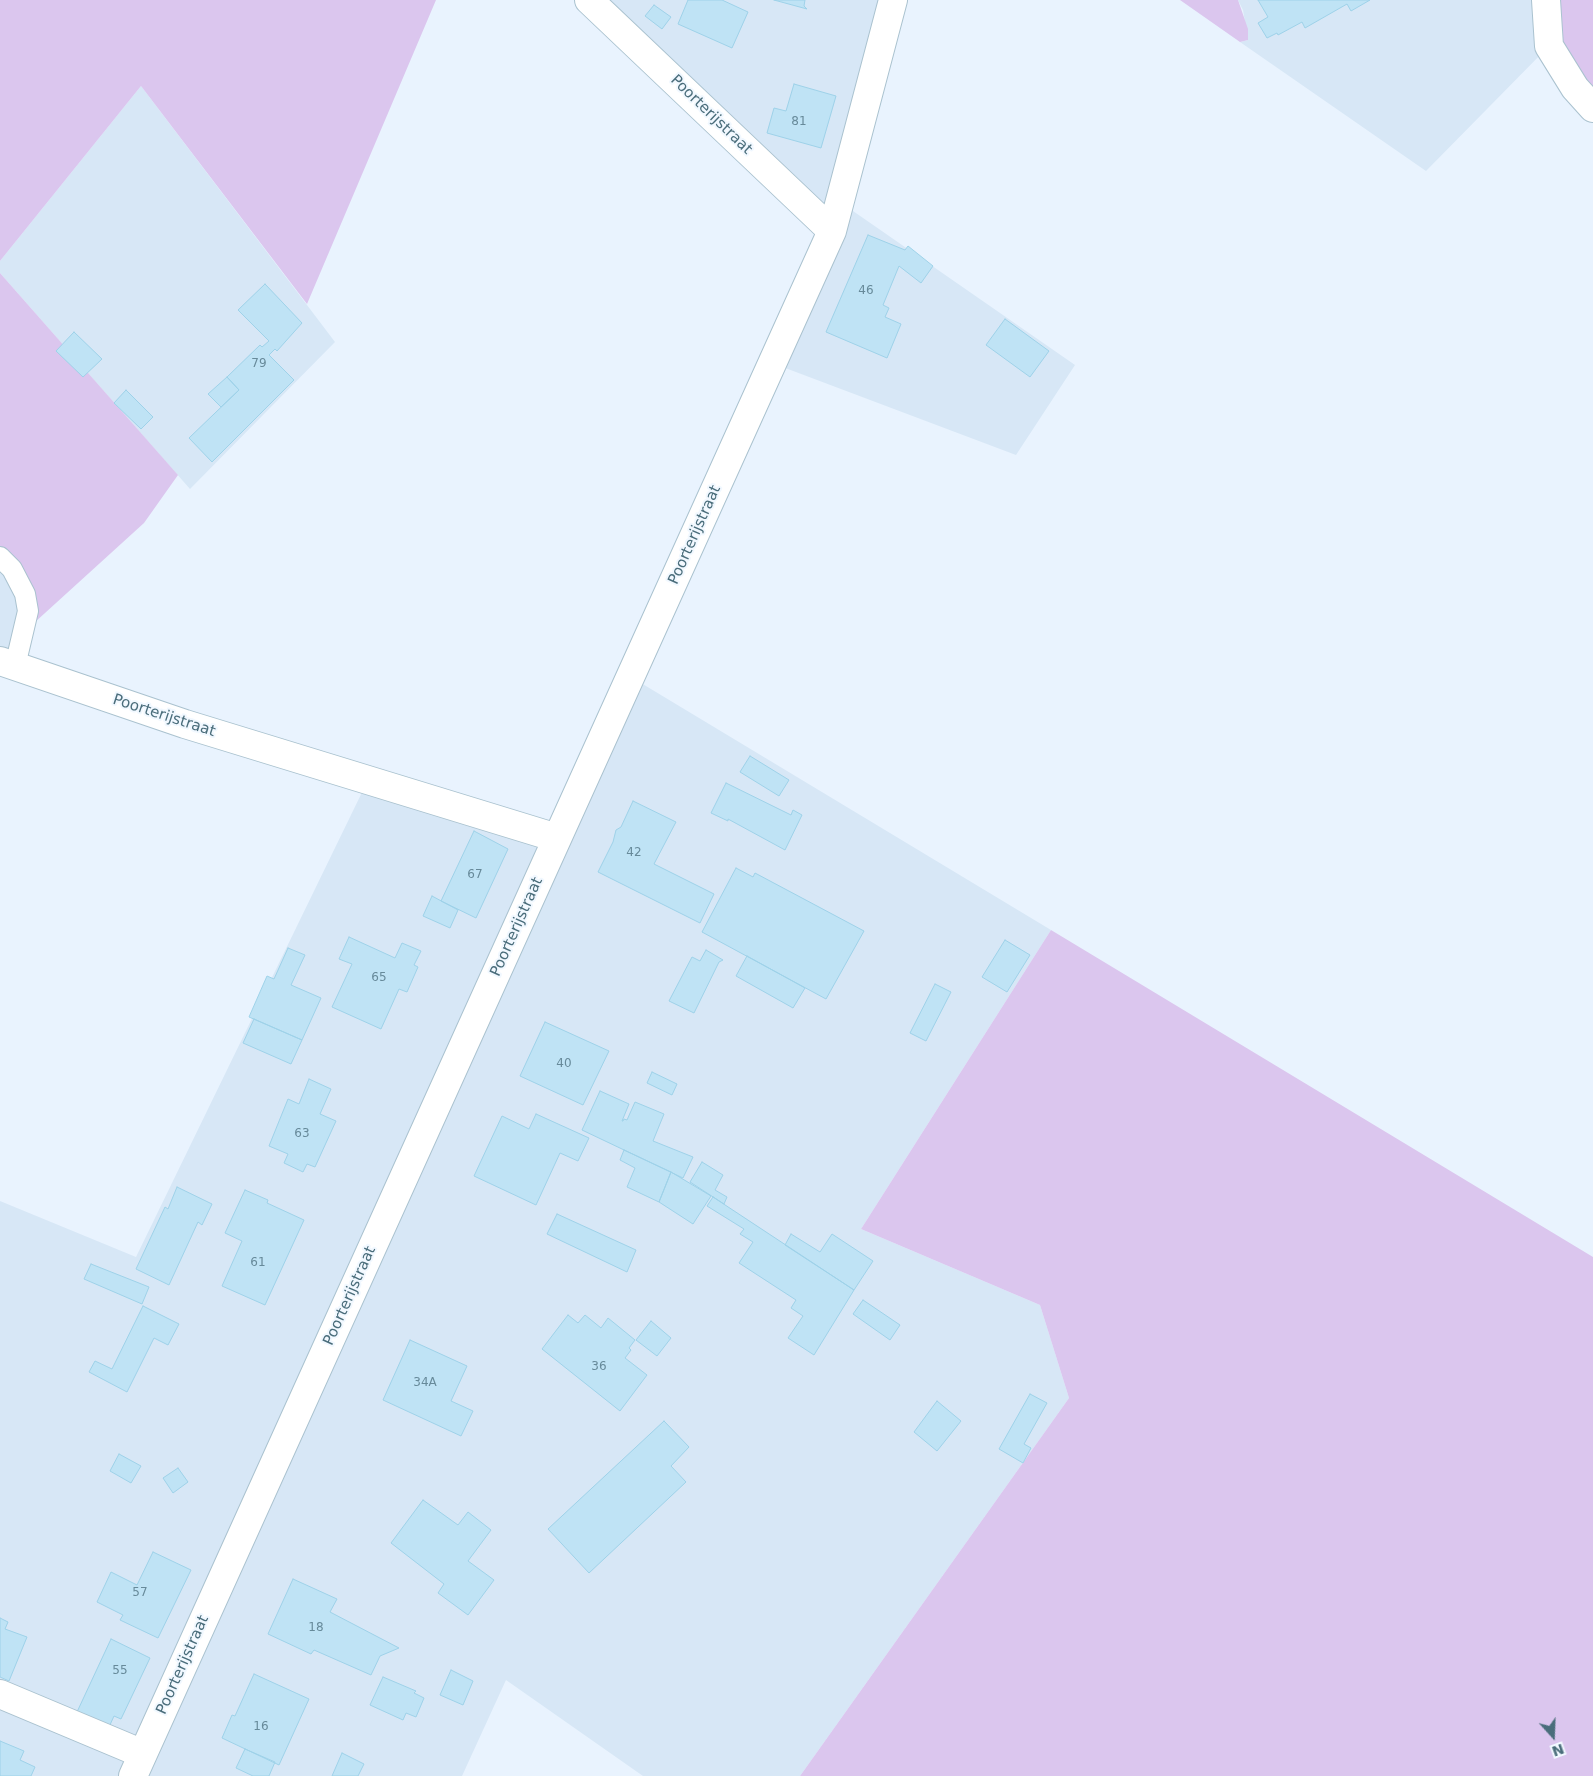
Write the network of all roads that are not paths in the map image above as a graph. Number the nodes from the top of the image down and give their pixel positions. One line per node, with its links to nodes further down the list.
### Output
1 (589, 0): 5 (street, Poorterijstraat)
2 (893, 0): 5 (street, Poorterijstraat)
3 (1546, 0): 4 (street)
4 (1593, 108)
5 (832, 231): 8 (street, Poorterijstraat)
6 (0, 557): 7 (lane)
7 (8, 664): 8 (street, Poorterijstraat)
8 (557, 838): 10 (street, Poorterijstraat)
9 (0, 1694): 10 (street, Poorterijstraat)
10 (138, 1765)

